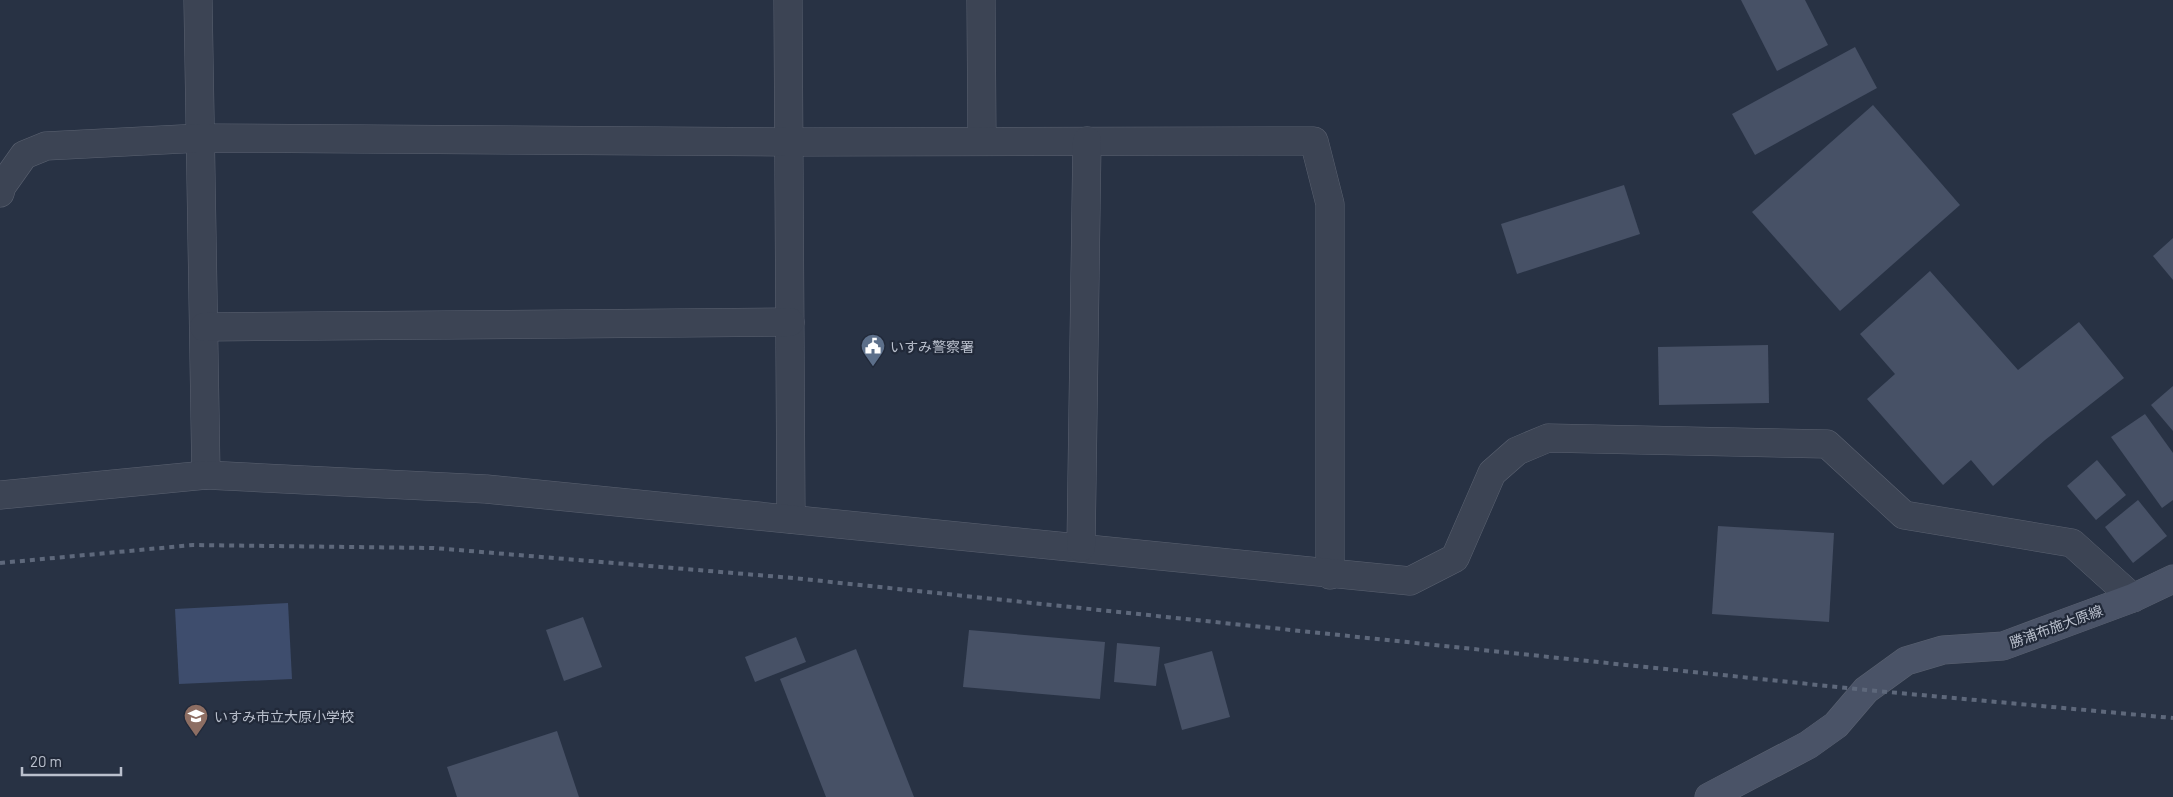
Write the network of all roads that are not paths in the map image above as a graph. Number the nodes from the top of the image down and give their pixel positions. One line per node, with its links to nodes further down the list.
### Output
1 (198, 0): 4 (street)
2 (788, 0): 7 (street)
3 (981, 0): 5 (street)
4 (201, 138): 7 (street); 8 (street); 10 (street)
5 (982, 141): 6 (street); 7 (street)
6 (1087, 141): 14 (street); 15 (street)
7 (789, 142): 9 (street)
8 (0, 193)
9 (790, 322): 10 (street); 13 (street)
10 (204, 327): 11 (street)
11 (206, 475): 12 (street); 13 (street)
12 (0, 495)
13 (790, 518): 14 (street)
14 (1081, 547): 15 (street)
15 (1330, 575): 17 (street)
16 (2173, 579): 17 (main road, 勝浦布施大原線)
17 (2133, 598): 18 (main road, 勝浦布施大原線)
18 (1709, 797)

